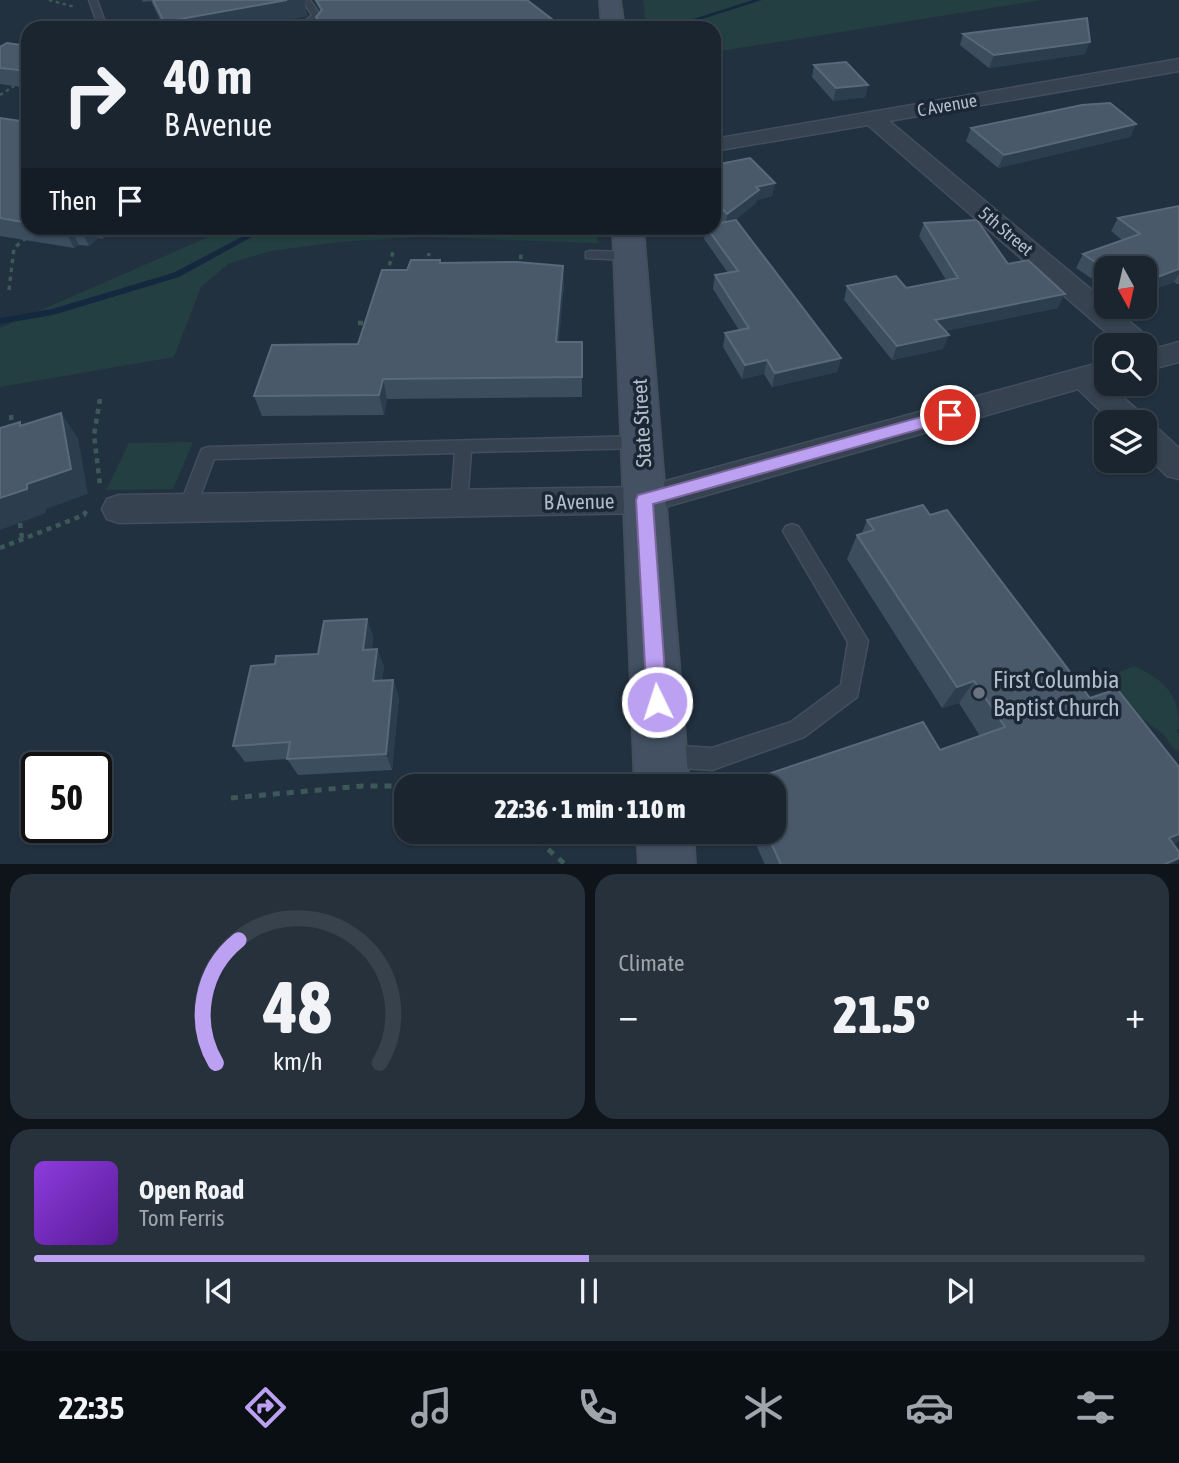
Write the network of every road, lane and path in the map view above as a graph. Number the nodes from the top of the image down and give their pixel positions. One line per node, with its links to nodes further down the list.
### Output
1 (93, 0): 4 (lane)
2 (306, 0): 5 (lane)
3 (610, 0): 6 (main road)
4 (100, 21)
5 (311, 21)
6 (612, 21)
7 (1179, 65): 10 (street, C Avenue)
8 (15, 86): 9 (path)
9 (0, 95)
10 (873, 118): 11 (street, C Avenue); 22 (street, 5th Street)
11 (721, 144)
12 (29, 235): 20 (path)
13 (616, 246): 28 (main road, State Street)
14 (393, 252): 19 (path)
15 (429, 253): 17 (path)
16 (520, 254): 18 (path)
17 (426, 266)
18 (519, 273)
19 (386, 279)
20 (9, 290)
21 (358, 323): 23 (path)
22 (1128, 333)
23 (372, 334)
24 (1094, 374): 32 (street, B Avenue)
25 (100, 399): 33 (path)
26 (11, 415): 27 (path)
27 (14, 441)
28 (642, 442): 30 (lane); 32 (main road, State Street)
29 (1157, 446): 31 (street)
30 (463, 447): 34 (lane); 35 (lane)
31 (1179, 467)
32 (644, 500): 34 (street, B Avenue); 40 (main road, State Street)
33 (103, 501): 35 (street, B Avenue); 38 (path)
34 (458, 503): 35 (street, B Avenue)
35 (188, 508)
36 (20, 523): 38 (path)
37 (792, 531): 40 (lane)
38 (22, 539): 39 (path)
39 (0, 548)
40 (661, 771)
41 (394, 786): 42 (path)
42 (231, 798)
43 (542, 844): 45 (path)
44 (666, 844): 46 (main road)
45 (566, 864)
46 (667, 864)

